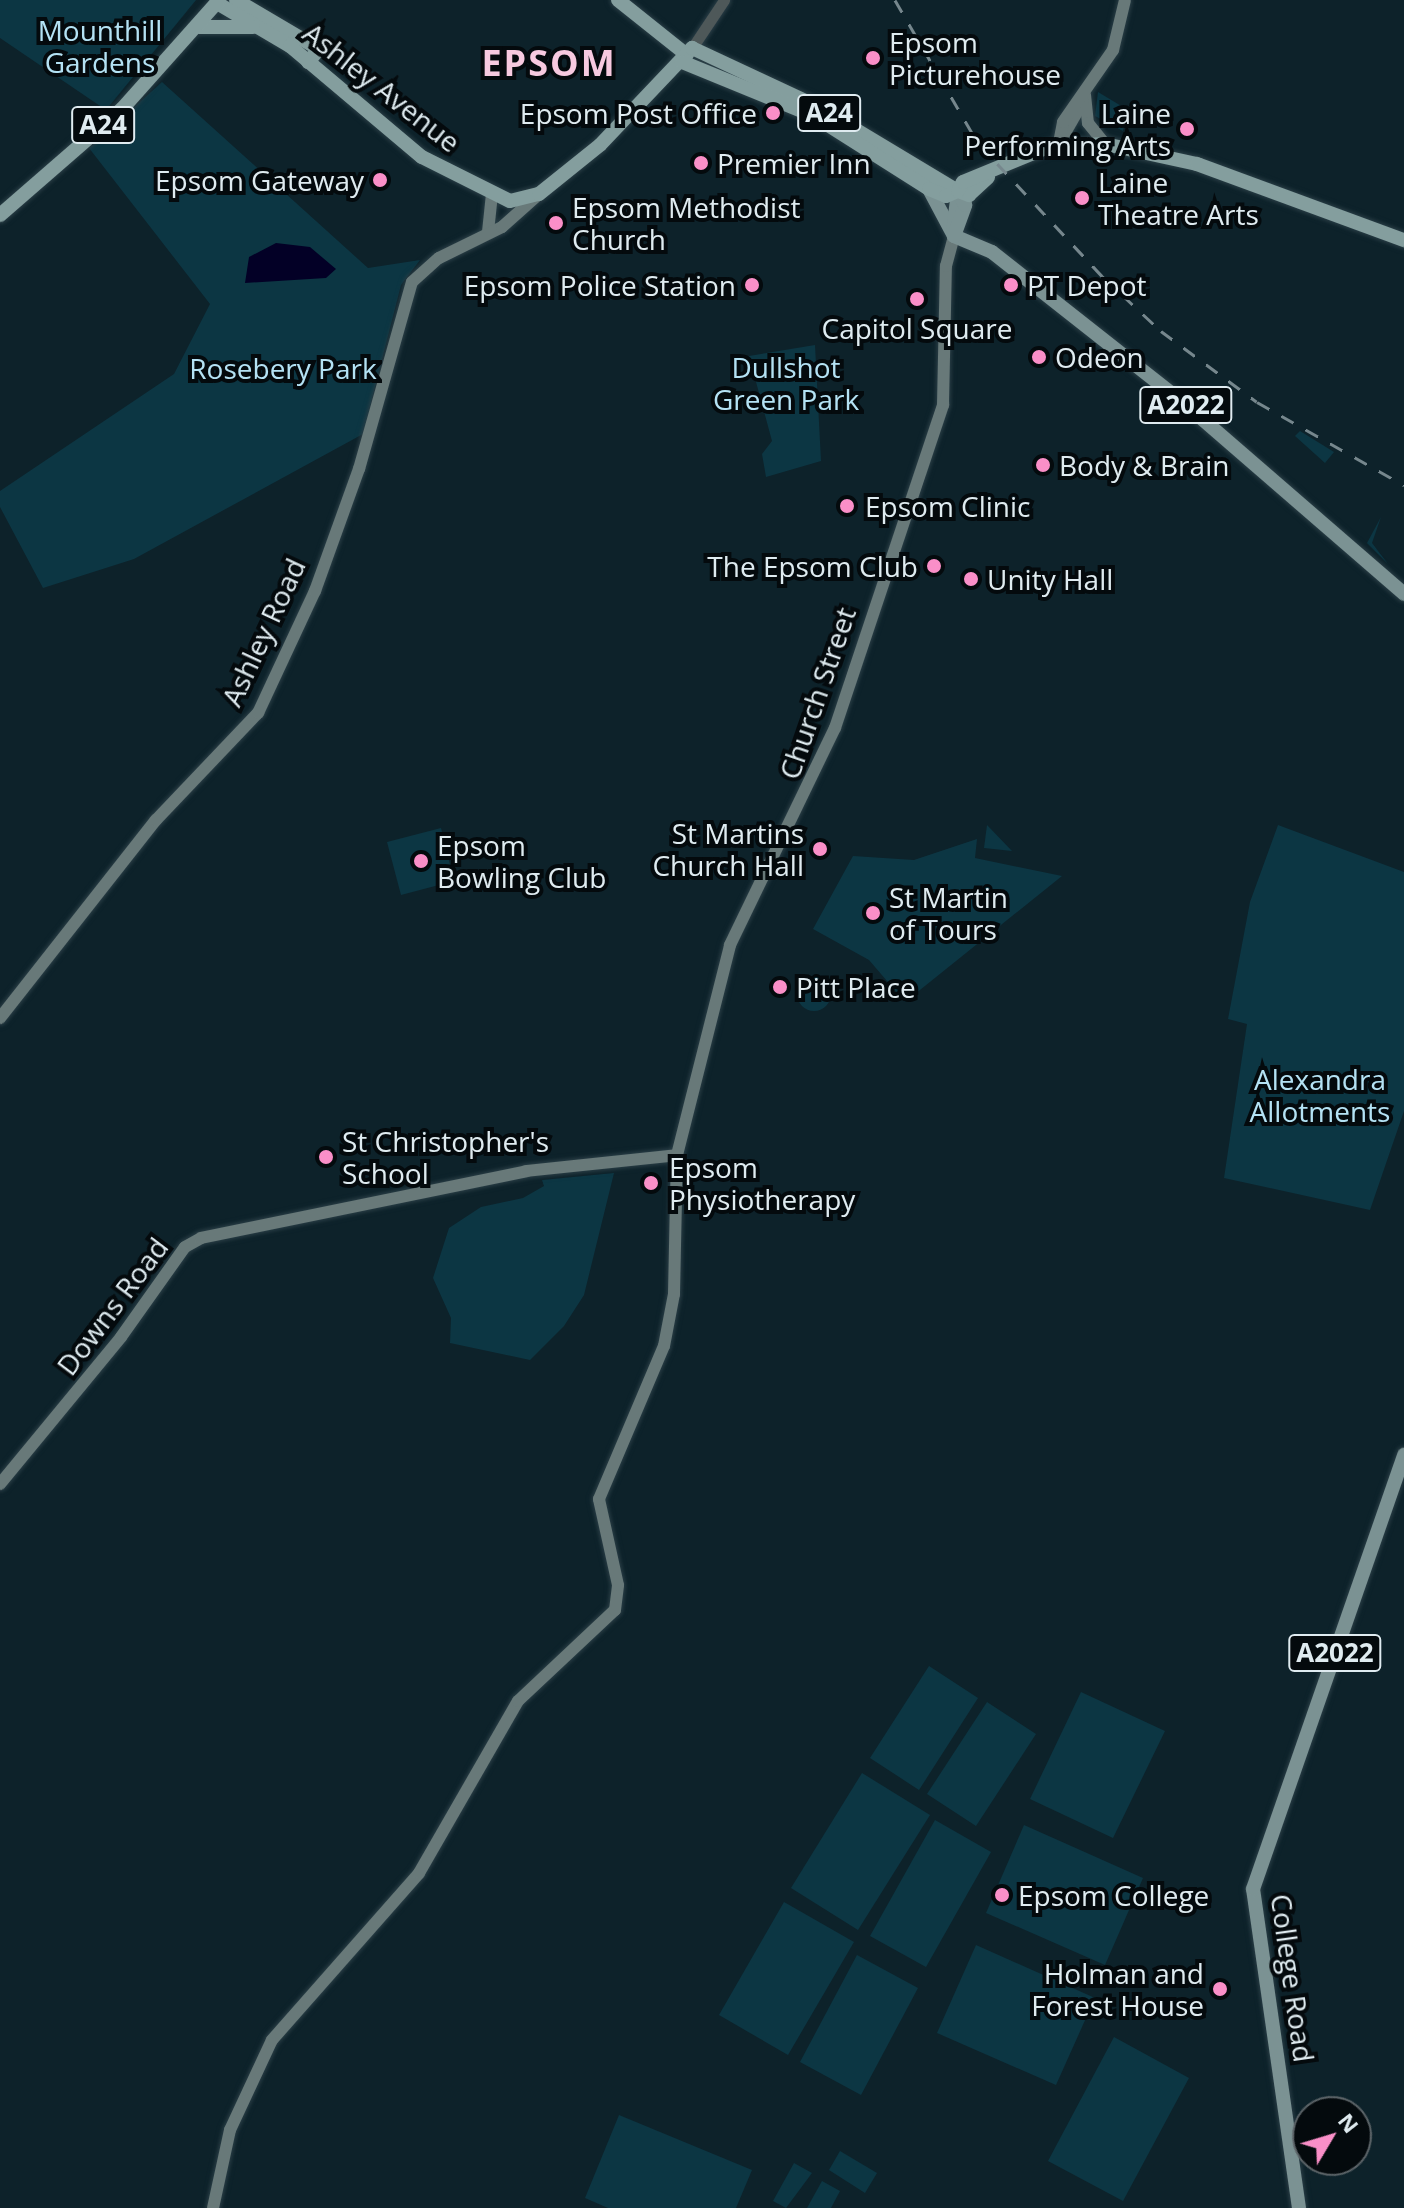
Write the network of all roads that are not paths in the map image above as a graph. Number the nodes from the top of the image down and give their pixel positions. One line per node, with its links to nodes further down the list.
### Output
1 (236, 0): 9 (highway, Ashley Avenue)
2 (618, 0): 8 (highway, A24)
3 (724, 0): 8 (street)
4 (1125, 0): 10 (main road)
5 (218, 1): 6 (highway, A24); 7 (highway, Ashley Avenue / A24)
6 (199, 27): 7 (highway); 18 (highway, A24)
7 (253, 27): 9 (highway, Ashley Avenue / A24)
8 (687, 55): 13 (highway, A24); 14 (highway, A24); 15 (highway, Ashley Road / A24)
9 (308, 62): 16 (highway, Ashley Avenue / A24)
10 (1085, 95): 11 (main road); 12 (main road)
11 (1062, 138): 12 (highway, A24); 14 (highway, A24)
12 (1105, 144): 21 (highway, A24)
13 (929, 189): 14 (highway, A24); 20 (main road)
14 (958, 191): 20 (main road)
15 (539, 194): 17 (highway, Ashley Road / A24); 19 (main road, Ashley Road)
16 (492, 195): 17 (highway, Ashley Avenue / A24); 19 (main road)
17 (524, 201)
18 (0, 215)
19 (488, 232): 23 (main road, Ashley Road)
20 (954, 236): 22 (main road, A2022); 24 (main road, Church Street)
21 (1404, 240)
22 (1404, 594)
23 (0, 1018)
24 (677, 1155): 26 (main road, Downs Road); 27 (main road, Church Street)
25 (1404, 1455): 28 (main road, College Road / A2022)
26 (0, 1484)
27 (213, 2208)
28 (1299, 2208)

